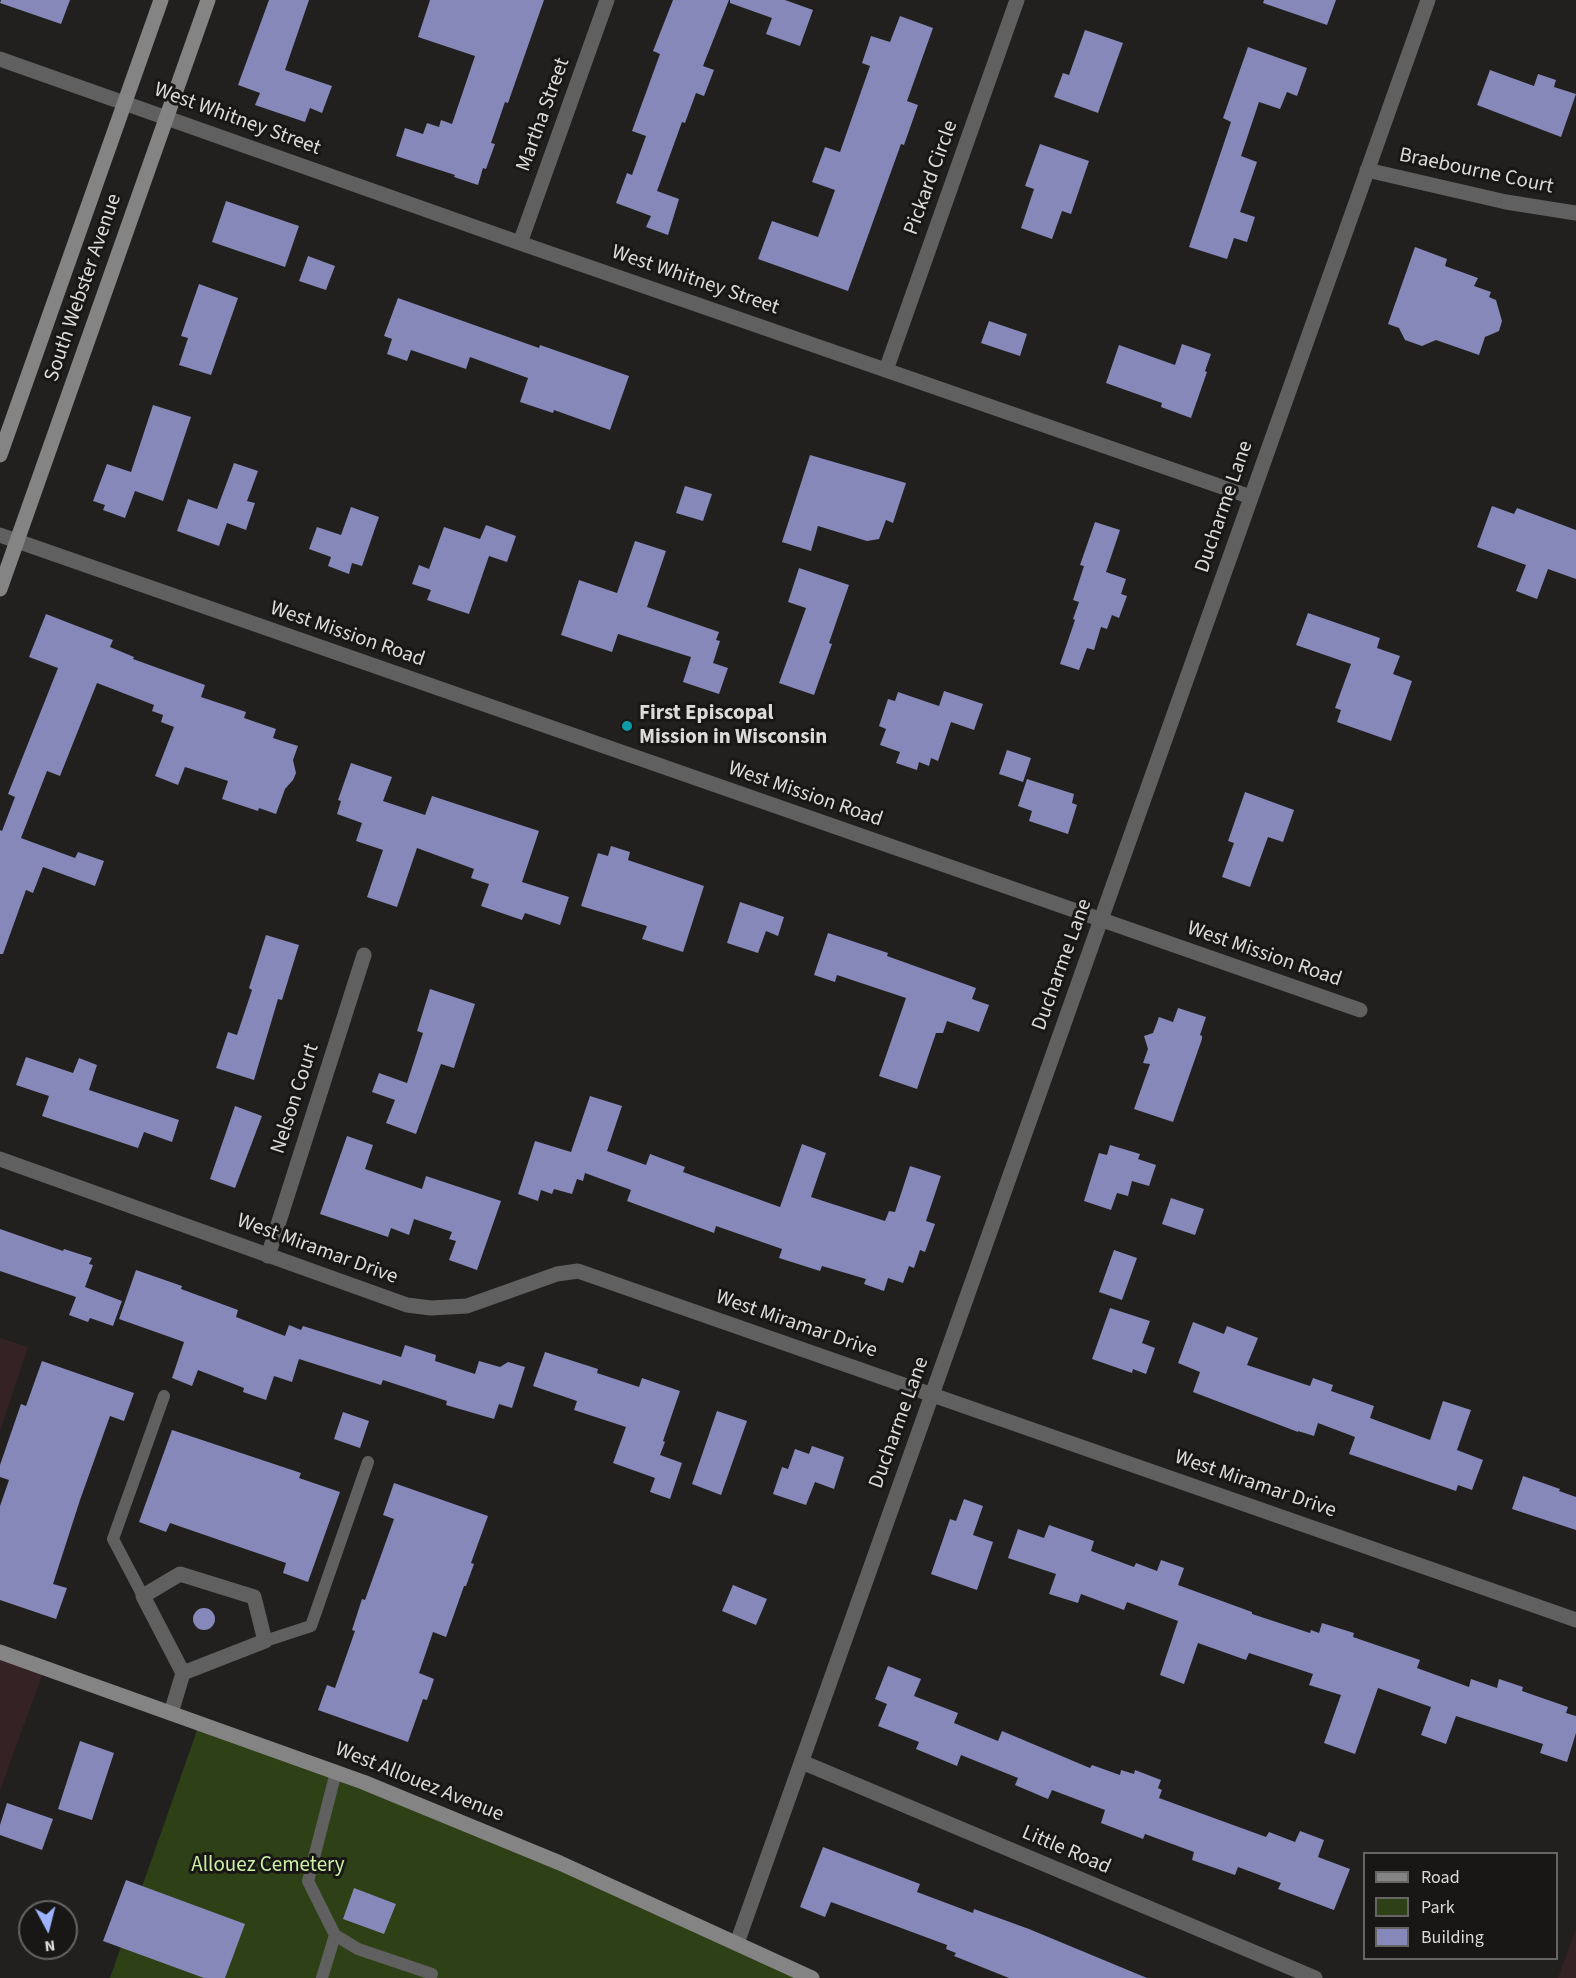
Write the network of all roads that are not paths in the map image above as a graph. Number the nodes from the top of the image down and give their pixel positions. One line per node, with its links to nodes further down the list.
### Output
1 (161, 0): 7 (main road, South Webster Avenue)
2 (208, 0): 8 (main road, South Webster Avenue)
3 (607, 0): 11 (street, Martha Street)
4 (1017, 0): 12 (street, Pickard Circle)
5 (1428, 0): 9 (street, Ducharme Lane)
6 (0, 59): 7 (street, West Whitney Street)
7 (126, 103): 8 (street, West Whitney Street); 13 (main road, South Webster Avenue)
8 (167, 117): 11 (street, West Whitney Street); 16 (main road, South Webster Avenue)
9 (1367, 170): 10 (street, Braebourne Court); 14 (street, Ducharme Lane)
10 (1576, 213)
11 (520, 243): 12 (street, West Whitney Street)
12 (886, 370): 14 (street, West Whitney Street)
13 (0, 455)
14 (1251, 497): 18 (street, Ducharme Lane)
15 (0, 535): 16 (street, West Mission Road)
16 (17, 541): 17 (main road, South Webster Avenue); 18 (street, West Mission Road)
17 (0, 589)
18 (1101, 920): 20 (street, West Mission Road); 23 (street, Ducharme Lane)
19 (364, 955): 22 (street, Nelson Court)
20 (1360, 1010)
21 (0, 1159): 22 (street, West Miramar Drive)
22 (268, 1256): 23 (street, West Miramar Drive)
23 (933, 1394): 27 (street, West Miramar Drive); 32 (street, Ducharme Lane)
24 (164, 1396): 26 (lane)
25 (368, 1462): 28 (lane)
26 (143, 1596): 28 (street); 30 (street)
27 (1576, 1620)
28 (265, 1641): 30 (street)
29 (0, 1652): 31 (main road, West Allouez Avenue)
30 (183, 1673): 31 (street)
31 (171, 1713): 33 (main road, West Allouez Avenue)
32 (802, 1762): 35 (street, Ducharme Lane); 39 (street, Little Road)
33 (336, 1772): 34 (lane); 35 (main road, West Allouez Avenue)
34 (335, 1935): 36 (lane); 37 (lane)
35 (737, 1943): 38 (main road, West Allouez Avenue)
36 (433, 1977)
37 (322, 1978)
38 (812, 1978)
39 (1315, 1978)

